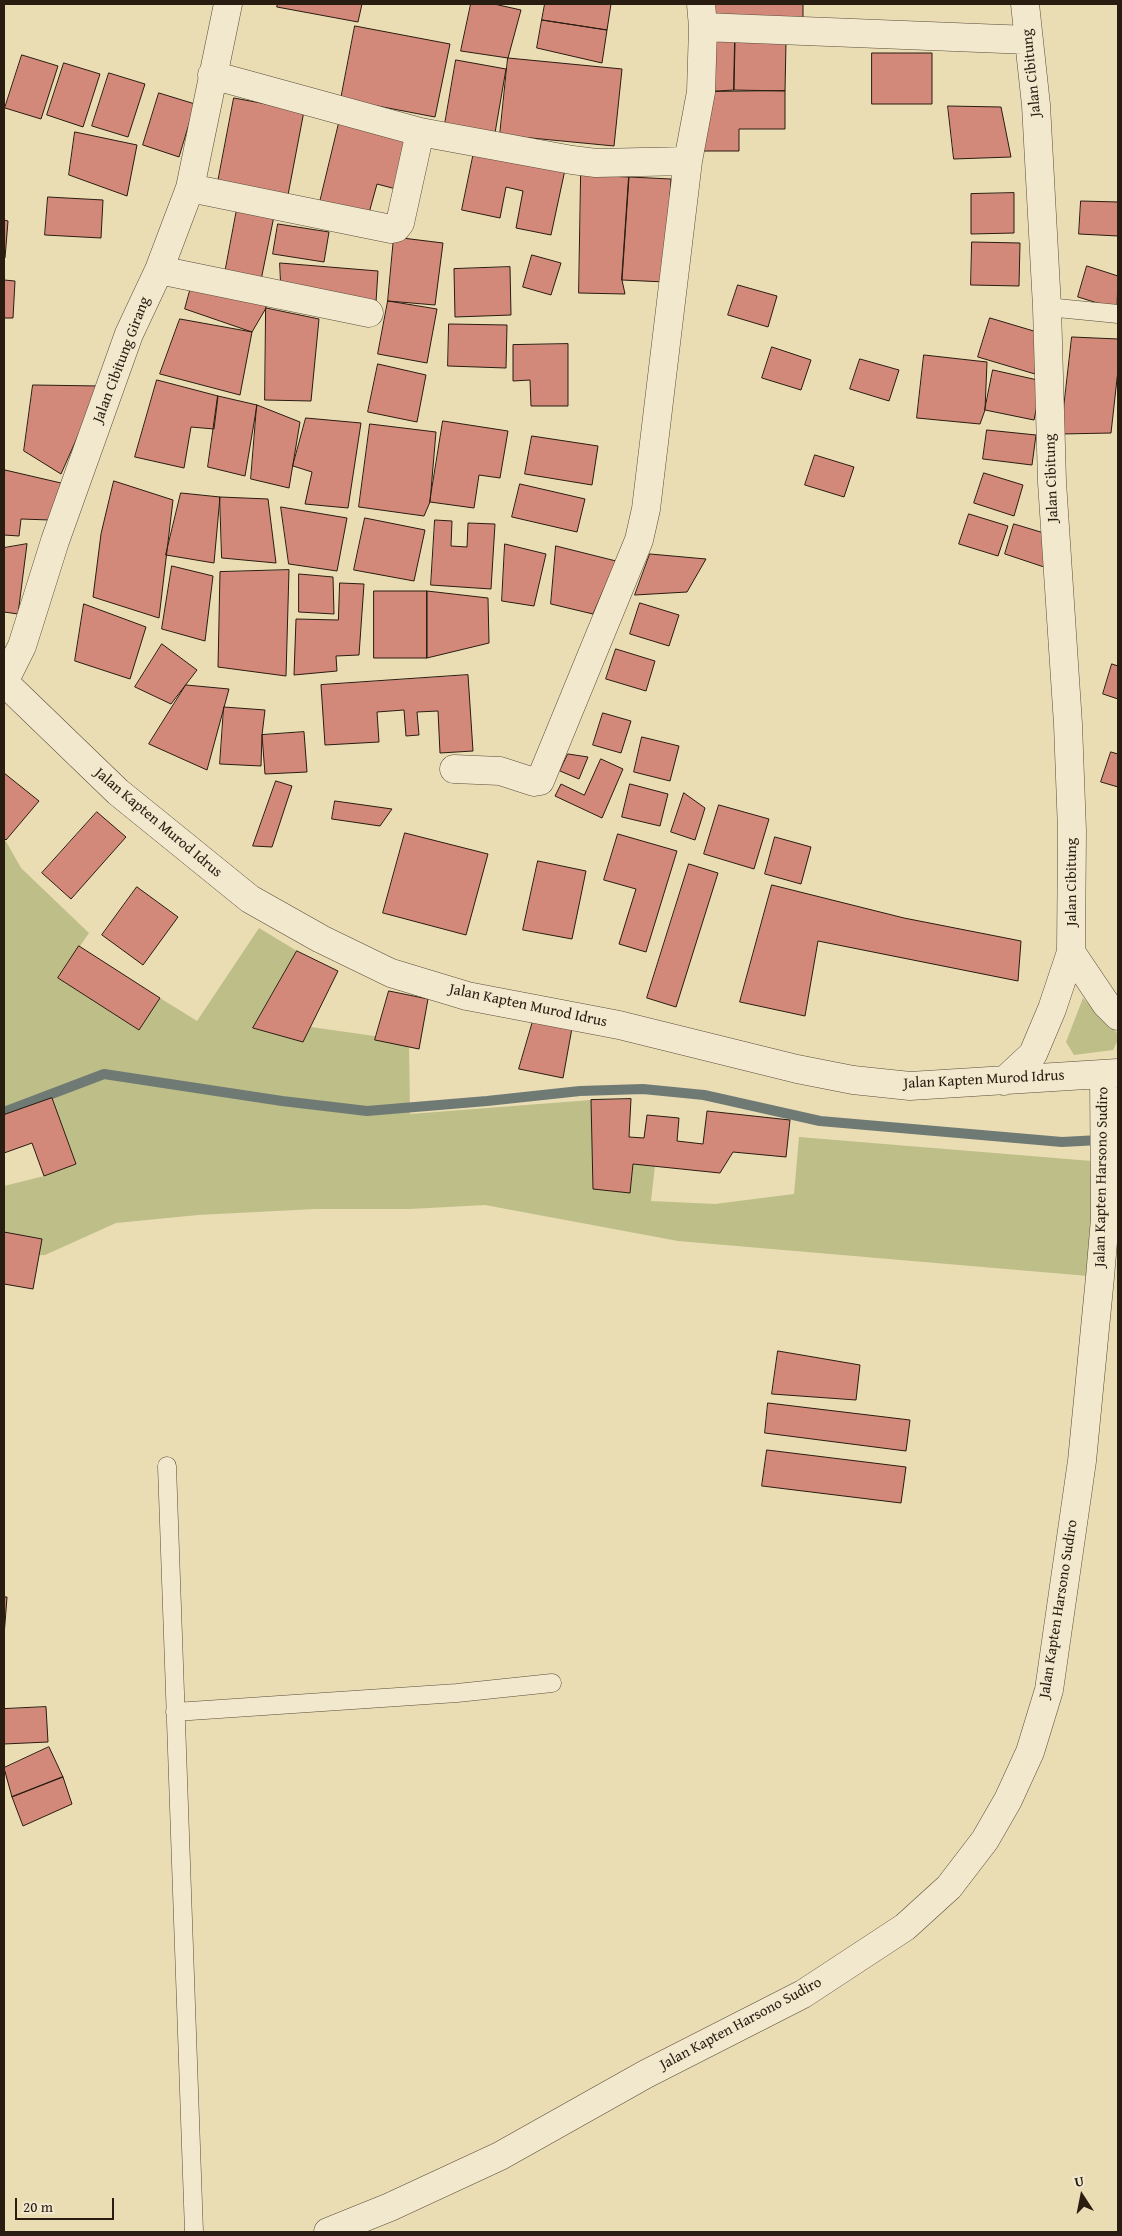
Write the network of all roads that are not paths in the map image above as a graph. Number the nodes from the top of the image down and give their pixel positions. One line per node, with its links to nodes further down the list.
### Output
1 (228, 4): 5 (street, Jalan Cibitung Girang)
2 (1024, 4): 4 (street, Jalan Cibitung)
3 (702, 16): 4 (street); 7 (street)
4 (1029, 40): 10 (street, Jalan Cibitung)
5 (212, 75): 6 (street); 8 (street, Jalan Cibitung Girang)
6 (420, 132): 7 (street); 8 (street)
7 (688, 161): 14 (street)
8 (190, 188): 9 (street, Jalan Cibitung Girang)
9 (159, 270): 11 (street); 13 (street, Jalan Cibitung Girang)
10 (1047, 306): 12 (lane); 15 (street, Jalan Cibitung)
11 (369, 313)
12 (1118, 314)
13 (4, 682): 18 (street, Jalan Kapten Murod Idrus)
14 (454, 769)
15 (1071, 952): 16 (street); 18 (street, Jalan Cibitung)
16 (1118, 1016)
17 (1111, 1073): 18 (street, Jalan Kapten Murod Idrus); 23 (street, Jalan Kapten Harsono Sudiro)
18 (1004, 1080)
19 (167, 1466): 21 (lane)
20 (552, 1683): 21 (lane)
21 (175, 1712): 22 (lane)
22 (194, 2232)
23 (328, 2232)

